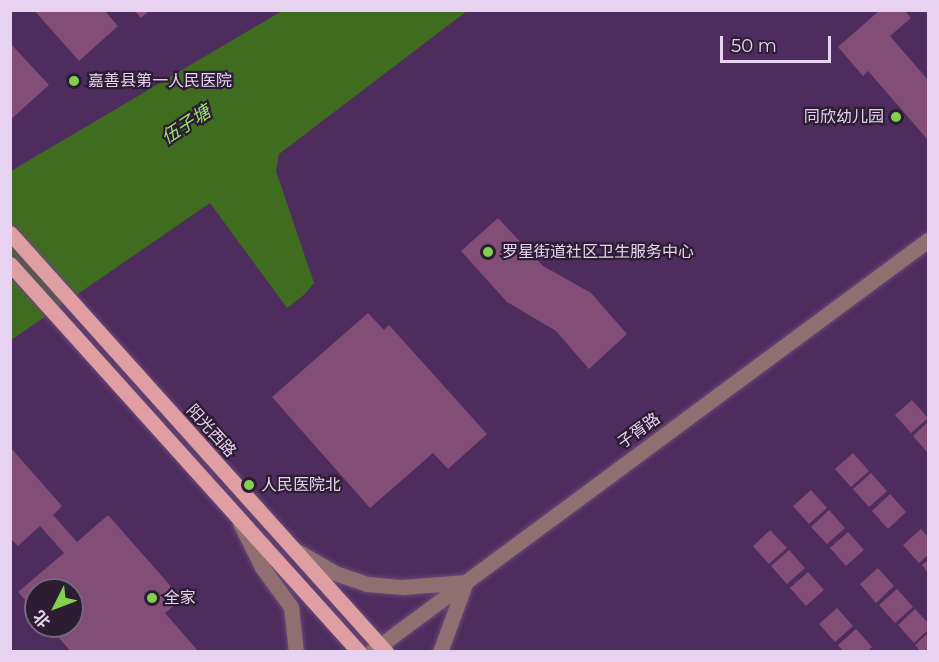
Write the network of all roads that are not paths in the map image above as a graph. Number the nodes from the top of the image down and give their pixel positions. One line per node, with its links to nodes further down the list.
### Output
1 (10, 233): 5 (main road, 阳光西路)
2 (928, 240): 6 (street, 子胥路)
3 (10, 264): 4 (main road)
4 (239, 520): 8 (street); 9 (main road)
5 (295, 549): 6 (street); 7 (main road, 阳光西路)
6 (466, 582): 7 (street, 子胥路); 10 (street)
7 (379, 649)
8 (296, 651)
9 (359, 651)
10 (440, 651)

